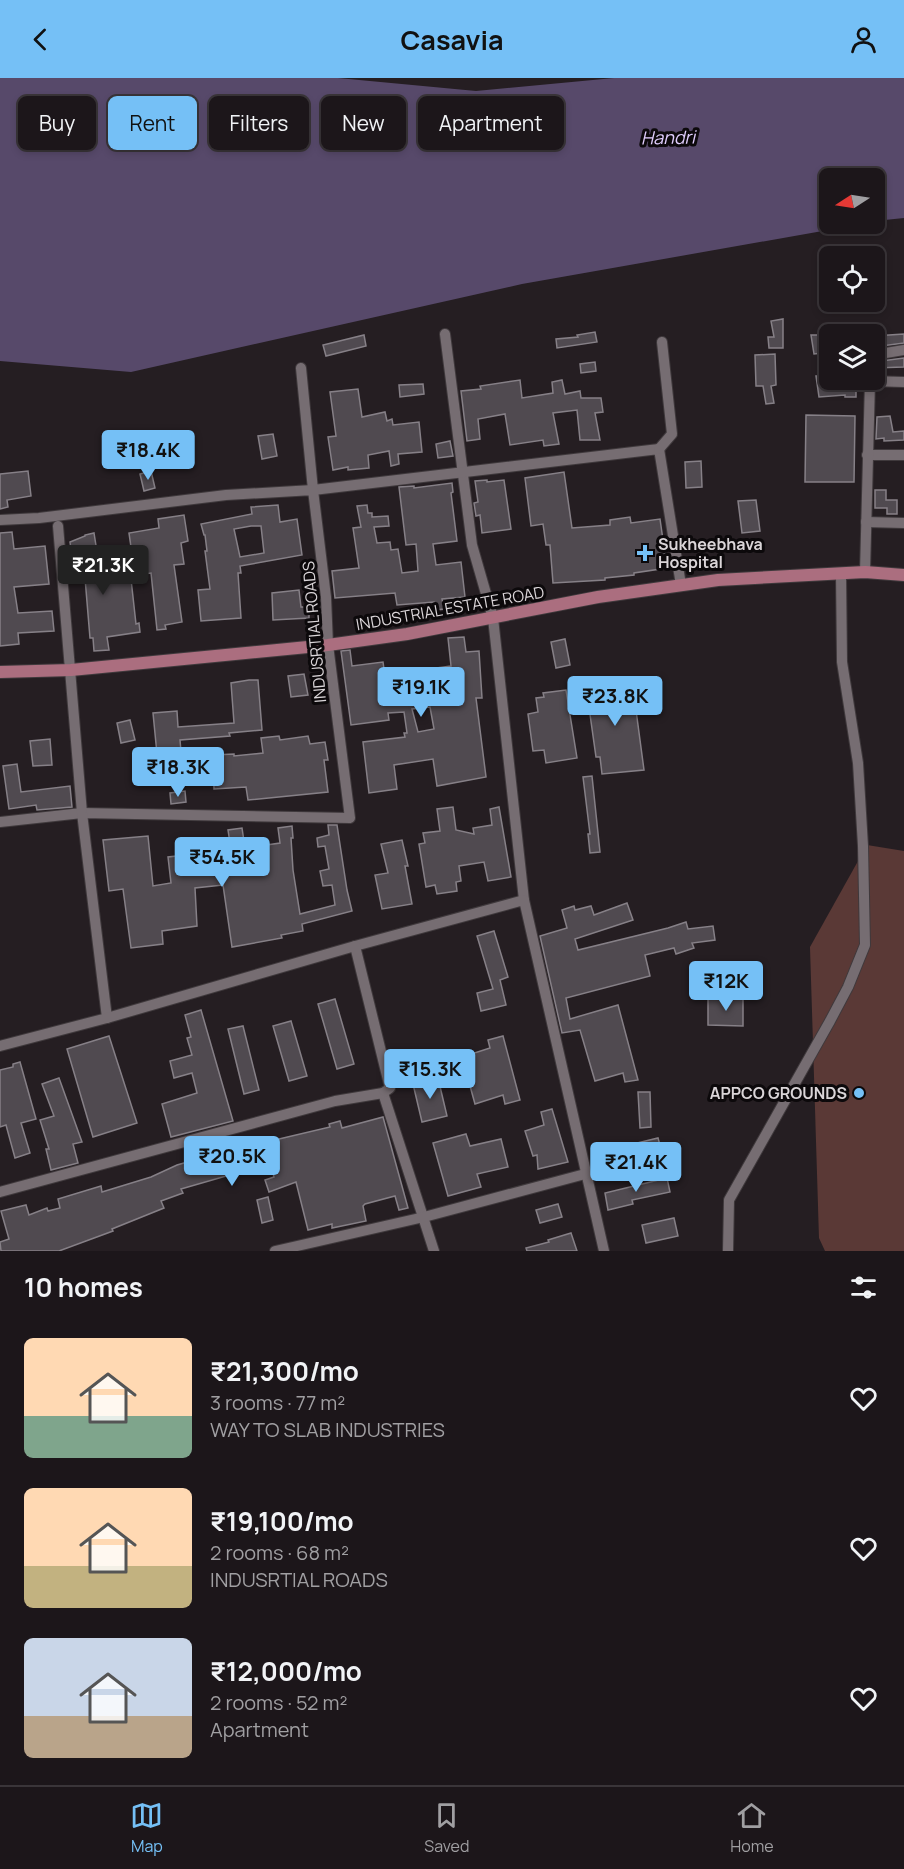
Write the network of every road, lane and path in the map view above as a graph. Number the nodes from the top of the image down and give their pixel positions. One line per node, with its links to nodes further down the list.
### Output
1 (445, 334): 12 (street)
2 (662, 342): 9 (street)
3 (904, 350): 4 (street)
4 (885, 353)
5 (301, 368): 13 (street, INDUSRTIAL ROADS)
6 (885, 381): 7 (street)
7 (904, 382)
8 (870, 390): 10 (street)
9 (659, 449): 12 (street); 21 (street)
10 (867, 455): 11 (street); 15 (street)
11 (904, 455)
12 (462, 471): 13 (street); 22 (street)
13 (313, 490): 14 (street); 23 (street, INDUSRTIAL ROADS)
14 (0, 520)
15 (866, 522): 16 (street); 18 (street)
16 (904, 523)
17 (58, 526): 24 (street)
18 (865, 572): 19 (main road, INDUSTRIAL ESTATE ROAD); 20 (main road, INDUSTRIAL ESTATE ROAD)
19 (841, 574): 21 (main road, INDUSTRIAL ESTATE ROAD); 39 (street)
20 (904, 574)
21 (681, 585): 22 (main road, INDUSTRIAL ESTATE ROAD)
22 (493, 618): 23 (main road, INDUSTRIAL ESTATE ROAD); 28 (street)
23 (328, 645): 24 (main road, INDUSTRIAL ESTATE ROAD); 26 (street, INDUSRTIAL ROADS)
24 (71, 670): 25 (main road, INDUSTRIAL ESTATE ROAD); 26 (street)
25 (0, 672)
26 (82, 813): 27 (street); 30 (street)
27 (0, 822)
28 (524, 900): 29 (street); 33 (street)
29 (355, 946): 30 (street); 32 (street)
30 (108, 1018): 31 (street)
31 (0, 1046)
32 (383, 1093): 34 (street); 35 (street)
33 (585, 1174): 35 (street); 38 (street)
34 (0, 1192)
35 (424, 1217): 36 (street); 37 (street)
36 (275, 1251)
37 (434, 1251)
38 (604, 1251)
39 (728, 1251)

